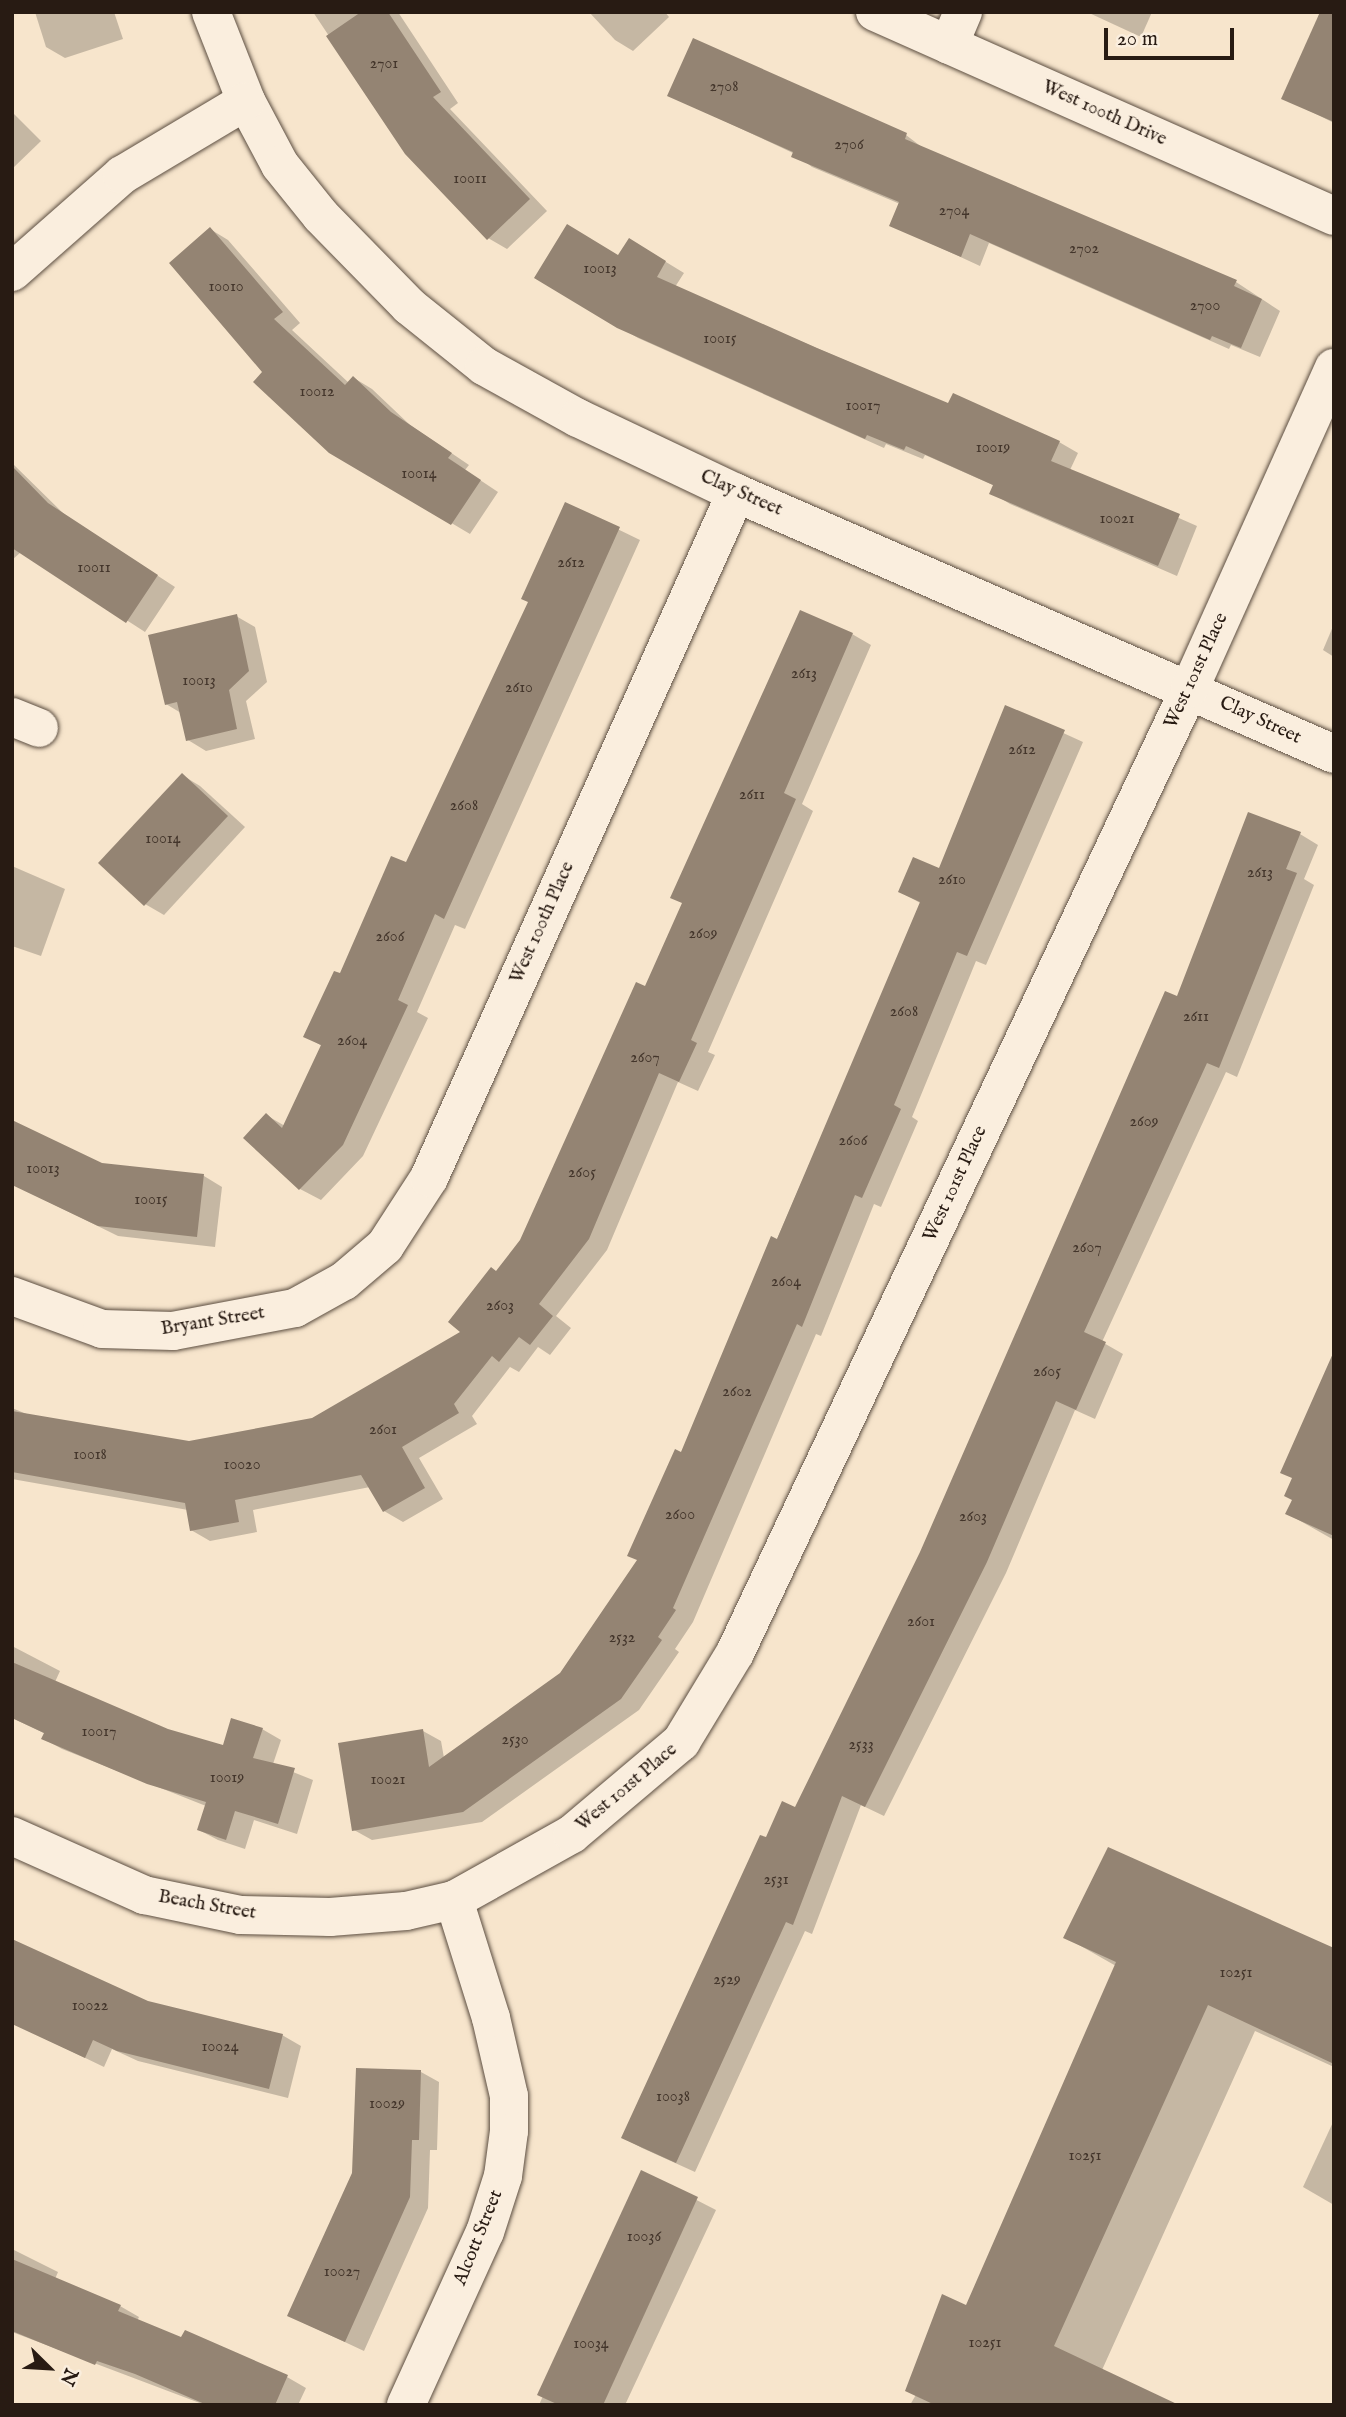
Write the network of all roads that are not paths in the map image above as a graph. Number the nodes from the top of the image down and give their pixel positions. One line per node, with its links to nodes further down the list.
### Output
1 (211, 12): 4 (street, Clay Street)
2 (875, 12): 3 (street, West 100th Drive)
3 (956, 29): 5 (street, West 100th Drive)
4 (246, 101): 6 (street); 8 (street, Clay Street)
5 (1334, 216)
6 (12, 272)
7 (1334, 368): 9 (street, West 101st Place)
8 (736, 493): 9 (street, Clay Street); 12 (street, West 100th Place)
9 (1190, 688): 10 (street, Clay Street); 14 (street, West 101st Place)
10 (1334, 754)
11 (12, 1296): 12 (street, Bryant Street)
12 (295, 1308)
13 (12, 1836): 14 (street, Beach Street)
14 (454, 1900): 15 (street, Alcott Street)
15 (406, 2405)

